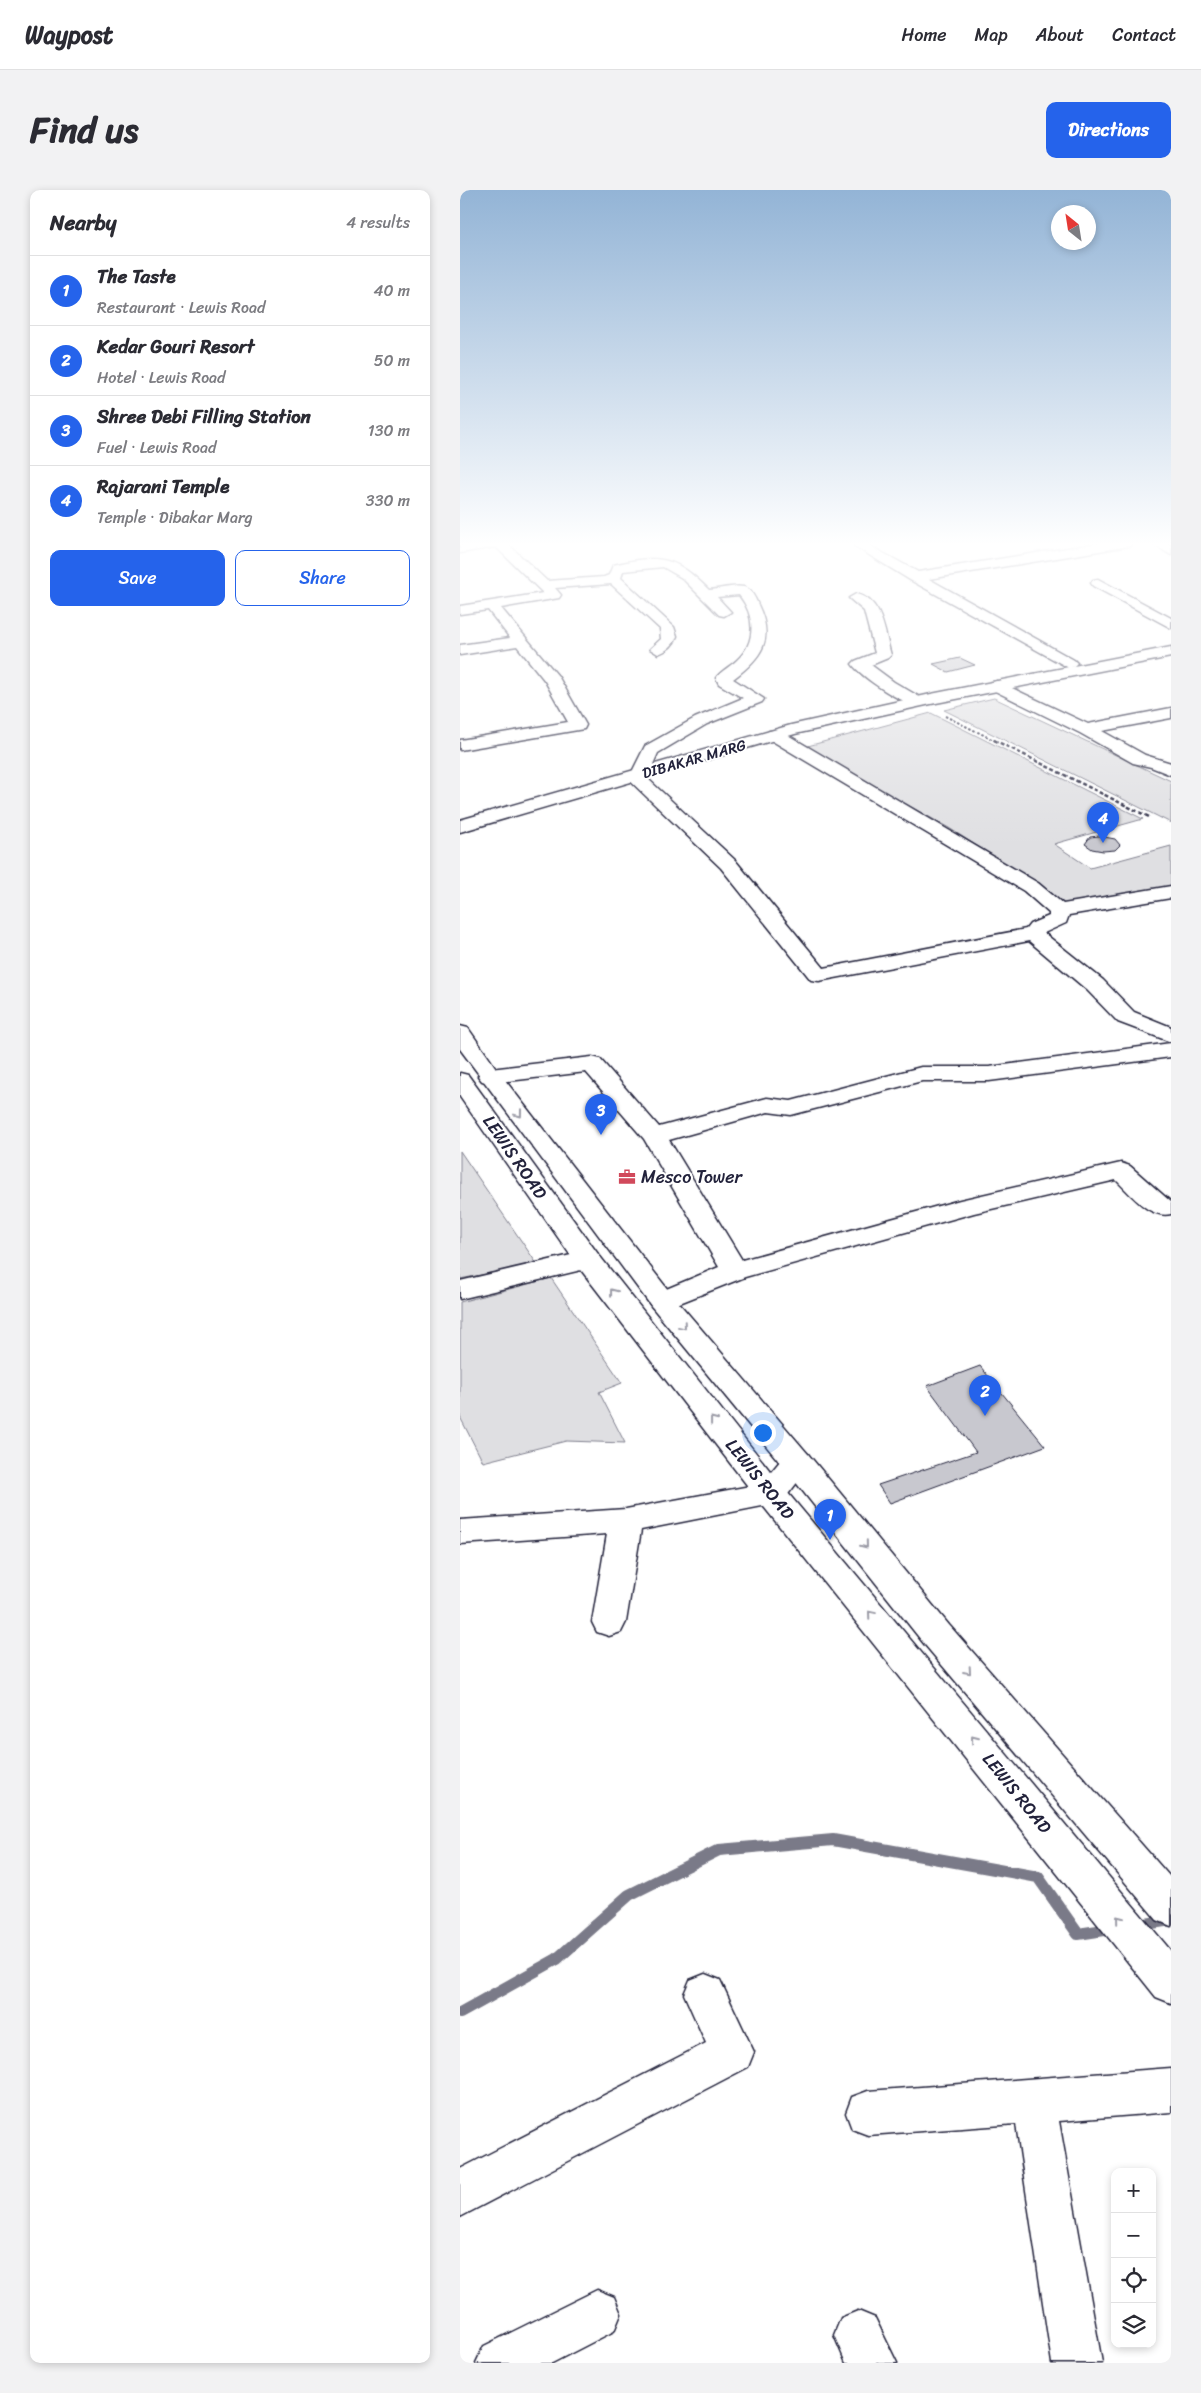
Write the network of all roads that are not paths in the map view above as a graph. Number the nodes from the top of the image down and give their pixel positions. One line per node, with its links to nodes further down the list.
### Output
1 (503, 643): 9 (street)
2 (521, 643): 17 (street)
3 (665, 643): 8 (street)
4 (758, 643): 19 (street)
5 (880, 643): 13 (street)
6 (1034, 643): 11 (street)
7 (1171, 645): 11 (street, DIBAKAR MARG)
8 (658, 649)
9 (460, 650)
10 (1171, 652): 12 (street, DIBAKAR MARG)
11 (1069, 663): 13 (street, DIBAKAR MARG)
12 (997, 686): 13 (street, DIBAKAR MARG); 15 (street)
13 (929, 704): 16 (street, DIBAKAR MARG)
14 (1171, 713): 15 (street)
15 (1086, 728): 18 (street)
16 (775, 735): 19 (street, DIBAKAR MARG); 22 (street)
17 (460, 745)
18 (1166, 764)
19 (637, 776): 20 (street, DIBAKAR MARG); 23 (street)
20 (460, 826)
21 (1171, 892): 22 (street)
22 (1060, 911): 23 (street)
23 (1033, 934): 25 (street)
24 (1171, 1014): 25 (street)
25 (1126, 1016): 27 (street)
26 (460, 1033): 29 (street, LEWIS ROAD)
27 (1171, 1035)
28 (1171, 1050): 30 (street)
29 (475, 1078): 30 (street); 32 (street, LEWIS ROAD); 35 (street, LEWIS ROAD, one-way to 35)
30 (654, 1136): 33 (street)
31 (1168, 1213): 33 (street)
32 (588, 1260): 34 (street); 37 (street, LEWIS ROAD, one-way to 32)
33 (735, 1271): 35 (street)
34 (460, 1290)
35 (662, 1301): 36 (street, LEWIS ROAD, one-way to 36)
36 (797, 1462): 37 (street); 41 (street, LEWIS ROAD, one-way to 41)
37 (771, 1494): 38 (street); 42 (street, LEWIS ROAD, one-way to 37)
38 (626, 1521): 39 (street); 40 (street)
39 (460, 1532)
40 (609, 1622)
41 (1171, 1907)
42 (1161, 1970)
43 (705, 1994): 47 (street)
44 (1171, 2090): 45 (street)
45 (1034, 2101): 46 (street); 50 (street)
46 (868, 2113)
47 (460, 2194)
48 (597, 2314): 49 (street)
49 (502, 2363)
50 (1077, 2363)

